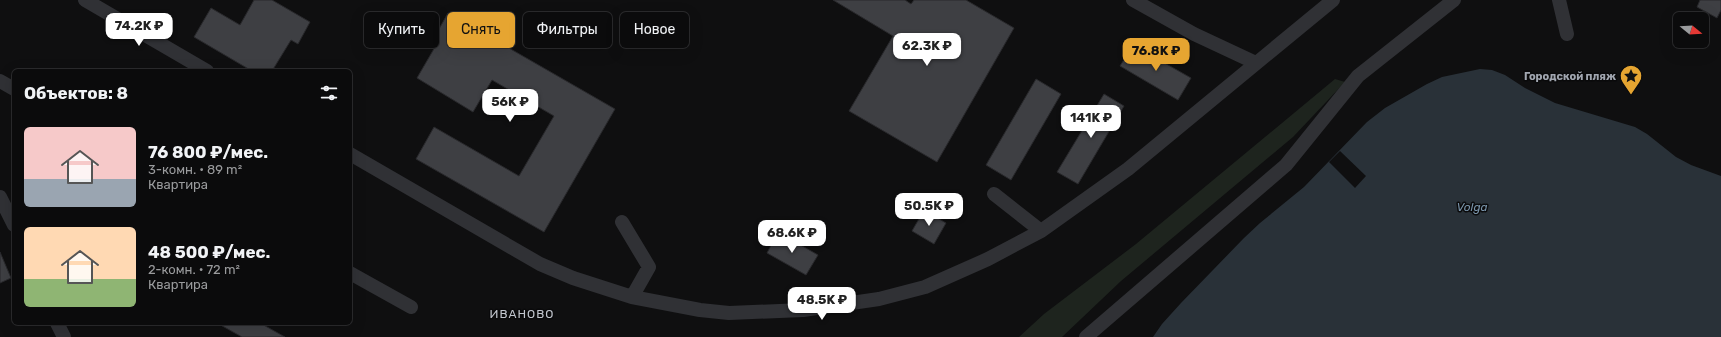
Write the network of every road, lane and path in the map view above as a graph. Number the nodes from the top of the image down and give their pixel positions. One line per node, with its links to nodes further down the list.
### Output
1 (84, 0): 8 (street)
2 (1133, 0): 7 (street)
3 (1333, 0): 7 (street)
4 (1454, 0): 22 (street)
5 (1559, 0): 6 (street)
6 (1567, 34)
7 (1256, 63): 16 (street)
8 (204, 69)
9 (0, 81): 10 (street)
10 (12, 88)
11 (352, 155): 18 (street)
12 (994, 194): 16 (street)
13 (2, 204): 14 (street)
14 (12, 222)
15 (622, 222): 18 (street)
16 (1041, 231): 18 (street)
17 (352, 274): 19 (street)
18 (632, 297)
19 (411, 307)
20 (58, 325): 21 (street)
21 (64, 337)
22 (1086, 337)

